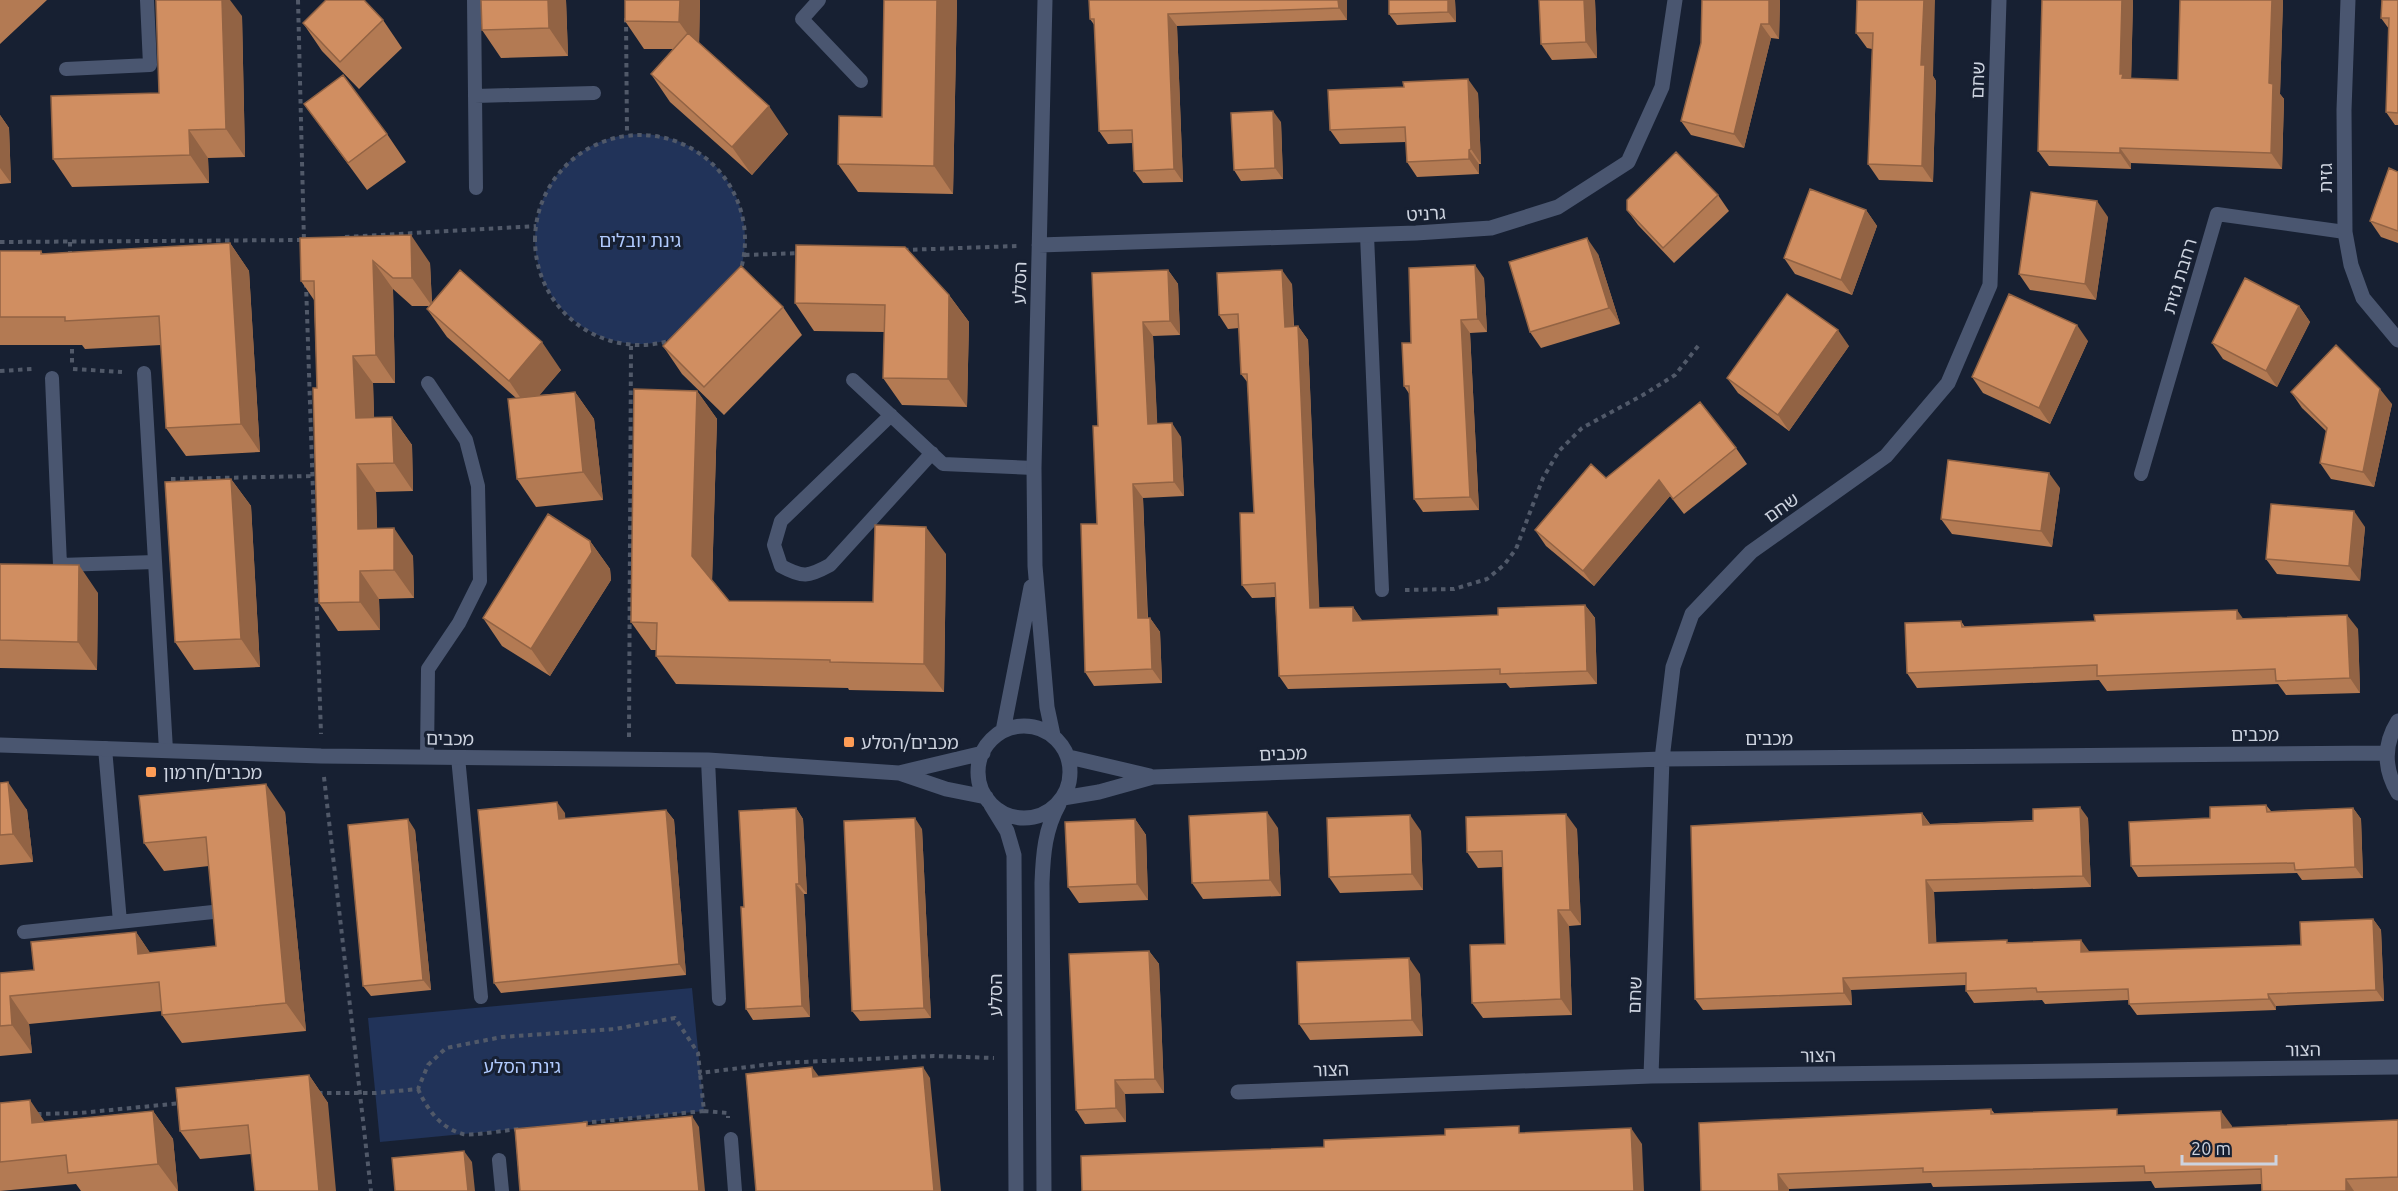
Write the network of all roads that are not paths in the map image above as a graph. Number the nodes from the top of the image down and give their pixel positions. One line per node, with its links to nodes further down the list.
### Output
1 (147, 0): 8 (lane)
2 (474, 0): 11 (lane)
3 (819, 0): 9 (lane)
4 (1045, 0): 15 (street, הסלע)
5 (1675, 0): 14 (street, גרניט)
6 (2000, 0): 39 (street, שחם)
7 (2348, 0): 13 (street, גזית)
8 (66, 69)
9 (861, 81)
10 (594, 93): 11 (lane)
11 (475, 96): 12 (lane)
12 (476, 188)
13 (2345, 232): 16 (street, גזית); 24 (lane, רחבת גזית)
14 (1367, 235): 15 (street, גרניט); 27 (lane)
15 (1039, 245): 23 (street, הסלע)
16 (2398, 340)
17 (57, 373): 25 (lane)
18 (144, 373): 25 (lane)
19 (853, 380): 21 (lane)
20 (428, 383): 36 (lane)
21 (891, 415): 22 (lane); 22 (lane)
22 (932, 453): 23 (lane)
23 (1034, 468): 26 (street, הסלע)
24 (2141, 474)
25 (155, 562): 33 (lane)
26 (1035, 567): 29 (street, הסלע); 30 (street, הסלע)
27 (1382, 590)
28 (2398, 721): 35 (street)
29 (1003, 731): 30 (street); 34 (street)
30 (1053, 735): 38 (street)
31 (0, 744): 32 (street, מכבים)
32 (105, 748): 33 (street, מכבים); 47 (lane)
33 (166, 750): 36 (street, מכבים)
34 (982, 753): 41 (street, מכבים); 44 (street)
35 (2386, 753): 39 (street, מכבים); 43 (street)
36 (427, 757): 37 (street, מכבים)
37 (458, 757): 40 (street, מכבים); 49 (lane)
38 (1069, 757): 42 (street, מכבים); 45 (street)
39 (1662, 759): 42 (street, מכבים); 52 (street, שחם)
40 (708, 760): 41 (street, מכבים); 50 (lane)
41 (899, 773): 44 (street, מכבים)
42 (1153, 777): 45 (street, מכבים)
43 (2398, 793)
44 (988, 801): 45 (street); 58 (street, הסלע)
45 (1061, 801): 59 (street)
46 (213, 912): 47 (lane)
47 (120, 922): 48 (lane)
48 (24, 932)
49 (481, 997)
50 (719, 999)
51 (2398, 1067): 52 (street, הצור)
52 (1651, 1076): 53 (street, הצור)
53 (1238, 1092)
54 (731, 1139): 57 (lane)
55 (499, 1160): 56 (lane)
56 (502, 1191)
57 (735, 1191)
58 (1016, 1191)
59 (1044, 1191)

